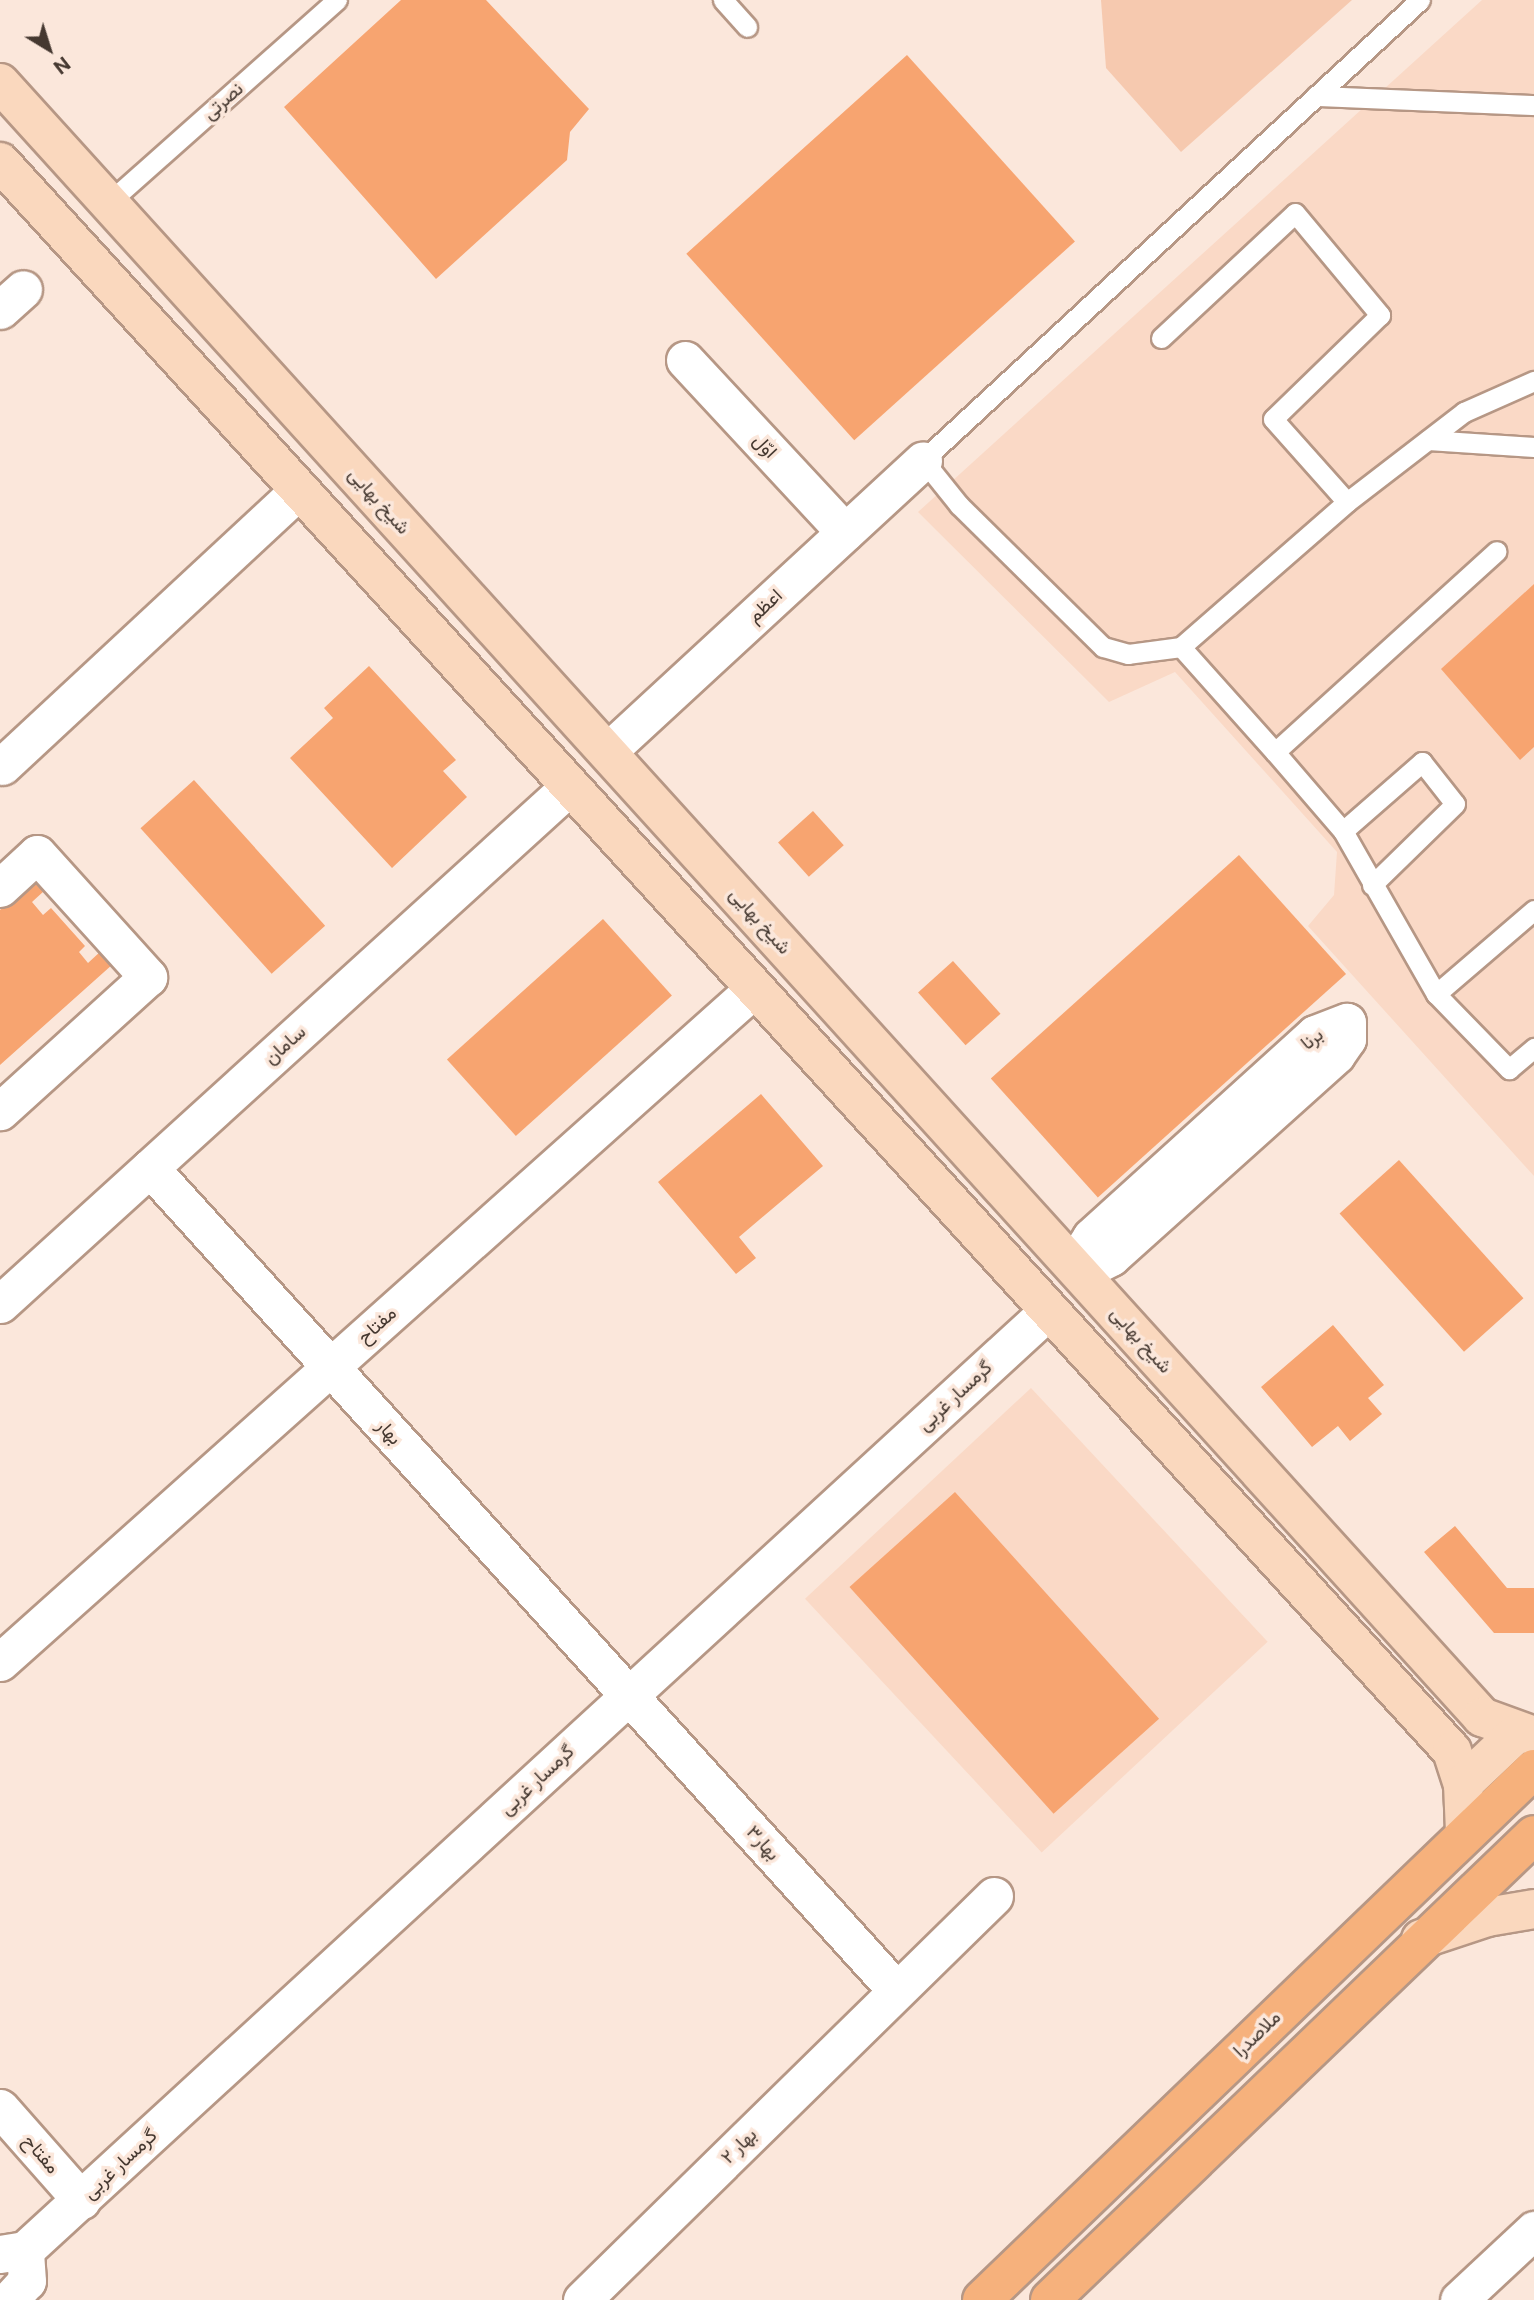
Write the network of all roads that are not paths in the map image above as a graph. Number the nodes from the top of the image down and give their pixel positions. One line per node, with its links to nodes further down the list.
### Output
1 (337, 0): 9 (lane, نصرتی)
2 (723, 0): 4 (lane)
3 (1420, 0): 6 (lane)
4 (747, 27)
5 (0, 83): 9 (main road, شیخ بهایی)
6 (1316, 96): 7 (lane); 17 (lane)
7 (1534, 105)
8 (0, 162): 14 (main road)
9 (108, 203): 13 (main road, شیخ بهایی)
10 (1161, 338): 19 (lane)
11 (685, 360): 20 (street, اوّل)
12 (1534, 381): 15 (lane)
13 (291, 404): 14 (main road); 23 (main road, شیخ بهایی)
14 (252, 439): 18 (main road)
15 (1428, 440): 16 (lane); 19 (lane)
16 (1534, 447)
17 (923, 460): 20 (street, اعظم); 22 (lane)
18 (299, 490): 25 (street); 26 (main road)
19 (1347, 502): 22 (lane)
20 (845, 531): 23 (street, اعظم)
21 (1497, 551): 24 (lane)
22 (1181, 647): 24 (lane)
23 (607, 752): 26 (main road); 36 (main road, شیخ بهایی)
24 (1275, 752): 27 (lane)
25 (2, 766)
26 (570, 786): 31 (main road); 35 (street, سامان)
27 (1343, 831): 28 (lane); 28 (lane)
28 (1372, 885): 32 (lane)
29 (0, 888): 34 (street)
30 (1534, 910): 32 (lane)
31 (755, 988): 38 (main road); 39 (street, مفتاح)
32 (1436, 993): 33 (lane)
33 (1534, 1048)
34 (0, 1111)
35 (150, 1168): 37 (street, سامان); 39 (street, بهار)
36 (1077, 1269): 36 (street, برنا); 42 (main road, شیخ بهایی)
37 (0, 1304)
38 (1049, 1310): 41 (street, گرمسار غربی); 44 (main road)
39 (330, 1367): 40 (street, مفتاح); 41 (street, بهار)
40 (0, 1661)
41 (629, 1696): 50 (street, بهار۳); 52 (street, گرمسار غربی)
42 (1525, 1735): 44 (main road)
43 (1534, 1769): 45 (main road, ملاصدرا)
44 (1463, 1784): 45 (main road)
45 (1465, 1832): 57 (main road, ملاصدرا)
46 (1534, 1835): 49 (main road)
47 (993, 1896): 50 (street, بهار ۲)
48 (1533, 1907): 49 (main road)
49 (1421, 1939): 58 (main road)
50 (897, 1991): 56 (street, بهار ۲)
51 (0, 2108): 52 (street, مفتاح)
52 (81, 2200): 54 (street, گرمسار غربی)
53 (1534, 2230): 59 (street)
54 (13, 2252): 55 (street, گرمسار غربی)
55 (9, 2300)
56 (582, 2300)
57 (982, 2300)
58 (1050, 2300)
59 (1459, 2300)

